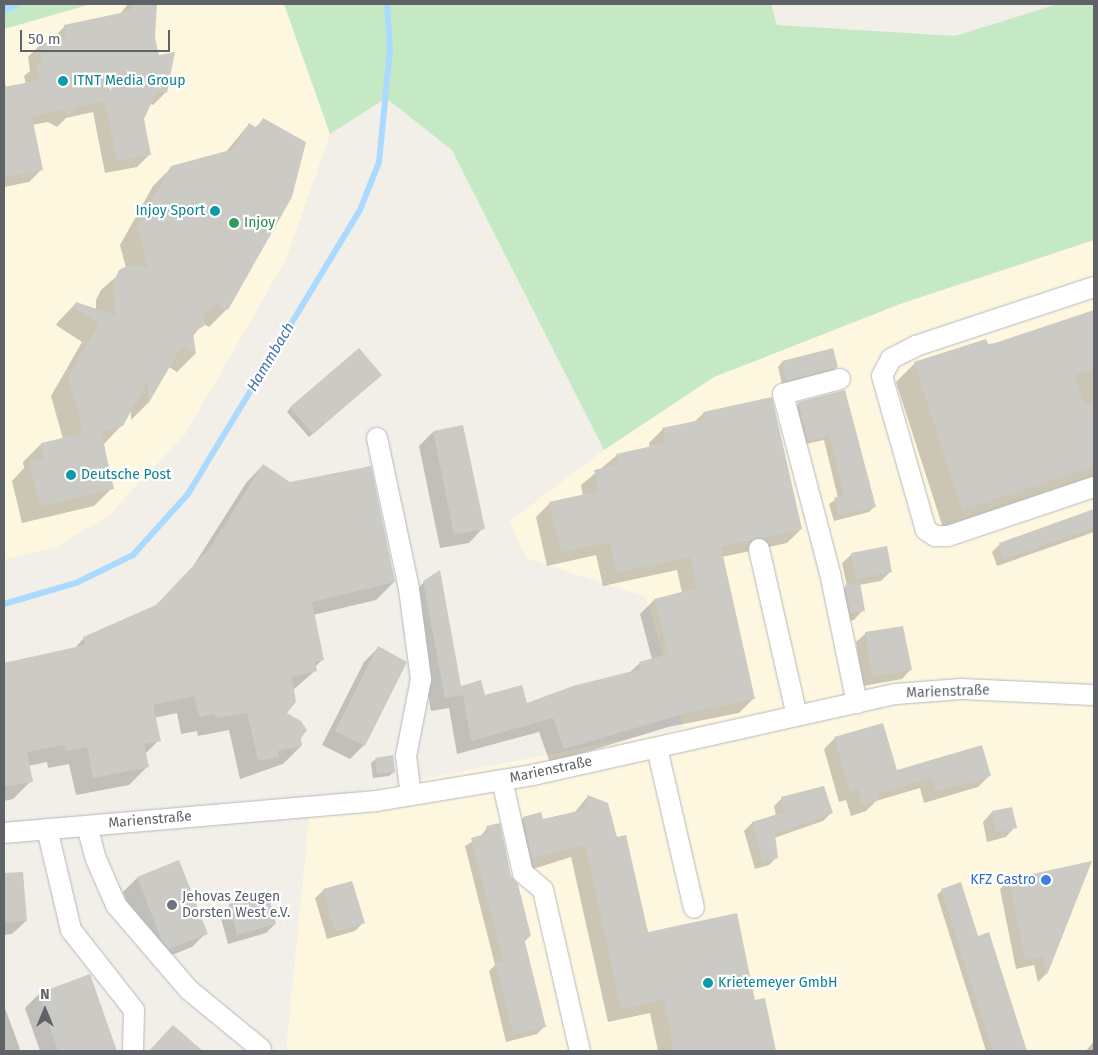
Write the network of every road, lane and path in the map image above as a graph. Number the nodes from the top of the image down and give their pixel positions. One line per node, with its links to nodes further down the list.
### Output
1 (1094, 287): 4 (street)
2 (840, 379): 7 (street)
3 (377, 438): 11 (street)
4 (1094, 487)
5 (759, 549): 8 (street)
6 (1094, 695): 7 (street, Marienstraße)
7 (857, 703): 8 (street, Marienstraße)
8 (797, 716): 9 (street, Marienstraße)
9 (657, 748): 10 (street, Marienstraße); 15 (street)
10 (502, 780): 11 (street, Marienstraße); 18 (street)
11 (411, 795): 12 (street, Marienstraße)
12 (87, 826): 13 (street, Marienstraße); 16 (street)
13 (47, 829): 14 (street, Marienstraße); 17 (street)
14 (4, 833)
15 (694, 908)
16 (261, 1049)
17 (133, 1051)
18 (580, 1051)

